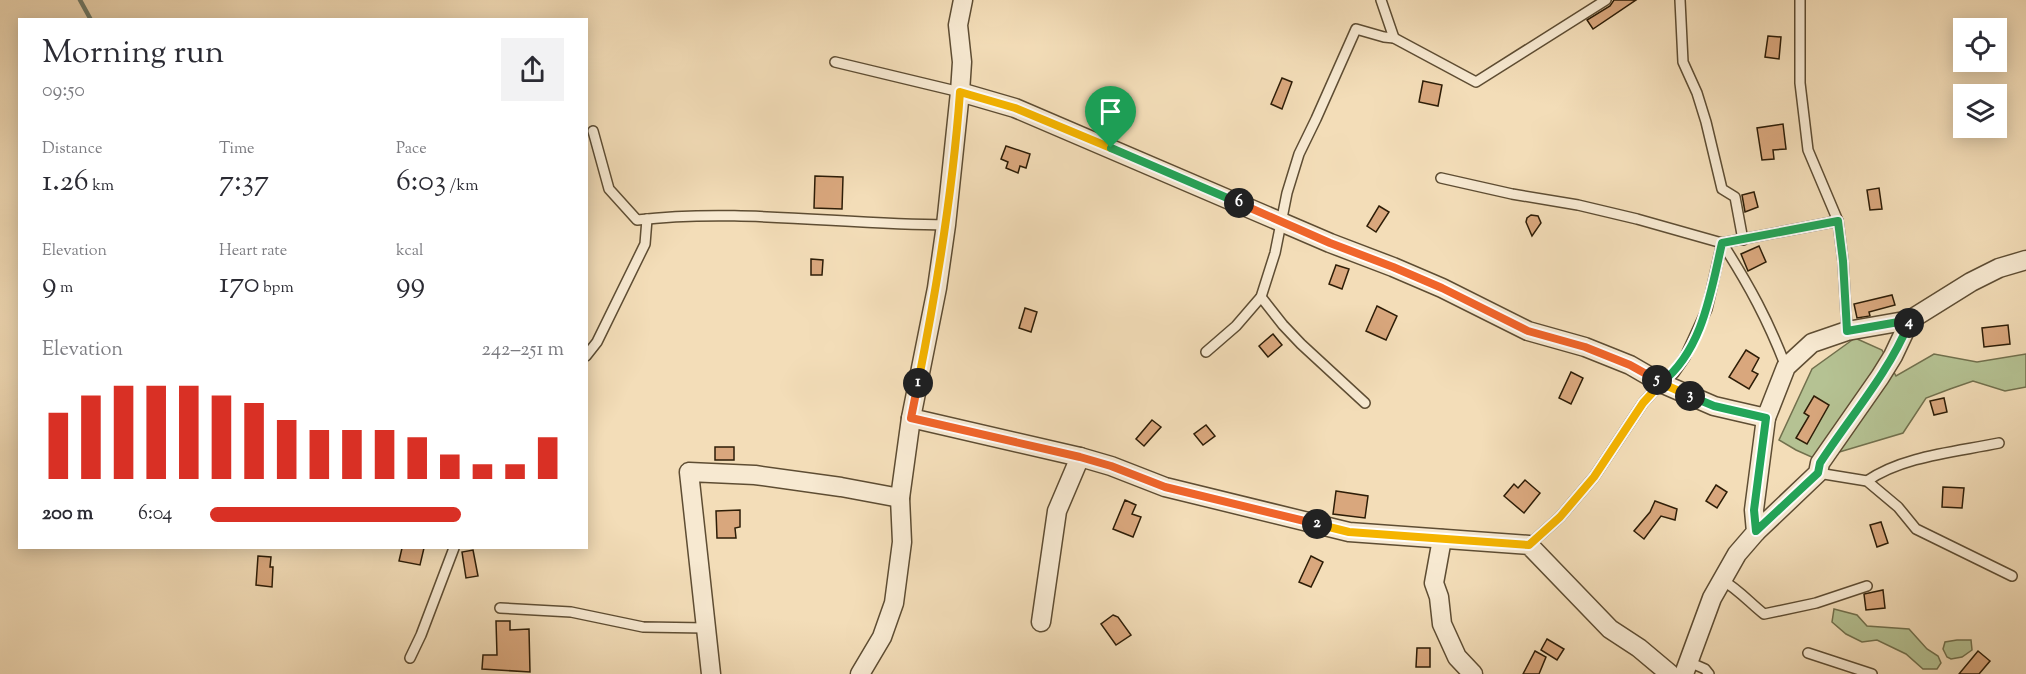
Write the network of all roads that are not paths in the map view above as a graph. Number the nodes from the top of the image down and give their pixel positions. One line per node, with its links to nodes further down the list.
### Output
1 (963, 0): 8 (street)
2 (1381, 0): 6 (lane)
3 (1606, 0): 6 (lane)
4 (1680, 0): 15 (lane)
5 (1800, 0): 12 (lane)
6 (1394, 38): 13 (lane)
7 (835, 62): 8 (lane)
8 (960, 92): 13 (street); 14 (street)
9 (593, 131): 11 (lane)
10 (1441, 178): 16 (lane)
11 (647, 219): 14 (lane); 22 (lane)
12 (1838, 221): 15 (lane); 20 (lane)
13 (1281, 222): 18 (lane); 24 (street)
14 (946, 225): 26 (street)
15 (1743, 240): 16 (lane)
16 (1722, 243): 23 (lane); 24 (lane)
17 (2026, 260): 19 (street)
18 (1261, 297): 21 (lane); 25 (lane)
19 (1910, 320): 20 (street); 30 (street)
20 (1847, 331): 23 (street)
21 (1206, 352)
22 (588, 353)
23 (1786, 367): 27 (street)
24 (1661, 383): 27 (street); 35 (lane)
25 (1365, 403)
26 (911, 418): 29 (street); 32 (street)
27 (1766, 418): 33 (street)
28 (1999, 443): 31 (lane)
29 (1080, 457): 34 (street); 41 (street)
30 (1818, 473): 31 (lane); 33 (street)
31 (1867, 481): 37 (lane)
32 (900, 498): 42 (street); 47 (street)
33 (1756, 531): 38 (street)
34 (1442, 539): 35 (street); 48 (street)
35 (1529, 545): 49 (street)
36 (454, 549): 44 (lane)
37 (2012, 576)
38 (1722, 580): 39 (lane); 45 (street)
39 (1867, 586)
40 (500, 608): 42 (lane)
41 (1041, 622)
42 (706, 628): 46 (street)
43 (1808, 653): 51 (lane)
44 (410, 658)
45 (1686, 668): 50 (lane)
46 (711, 674)
47 (860, 674)
48 (1473, 674)
49 (1670, 674)
50 (1709, 674)
51 (1872, 674)

